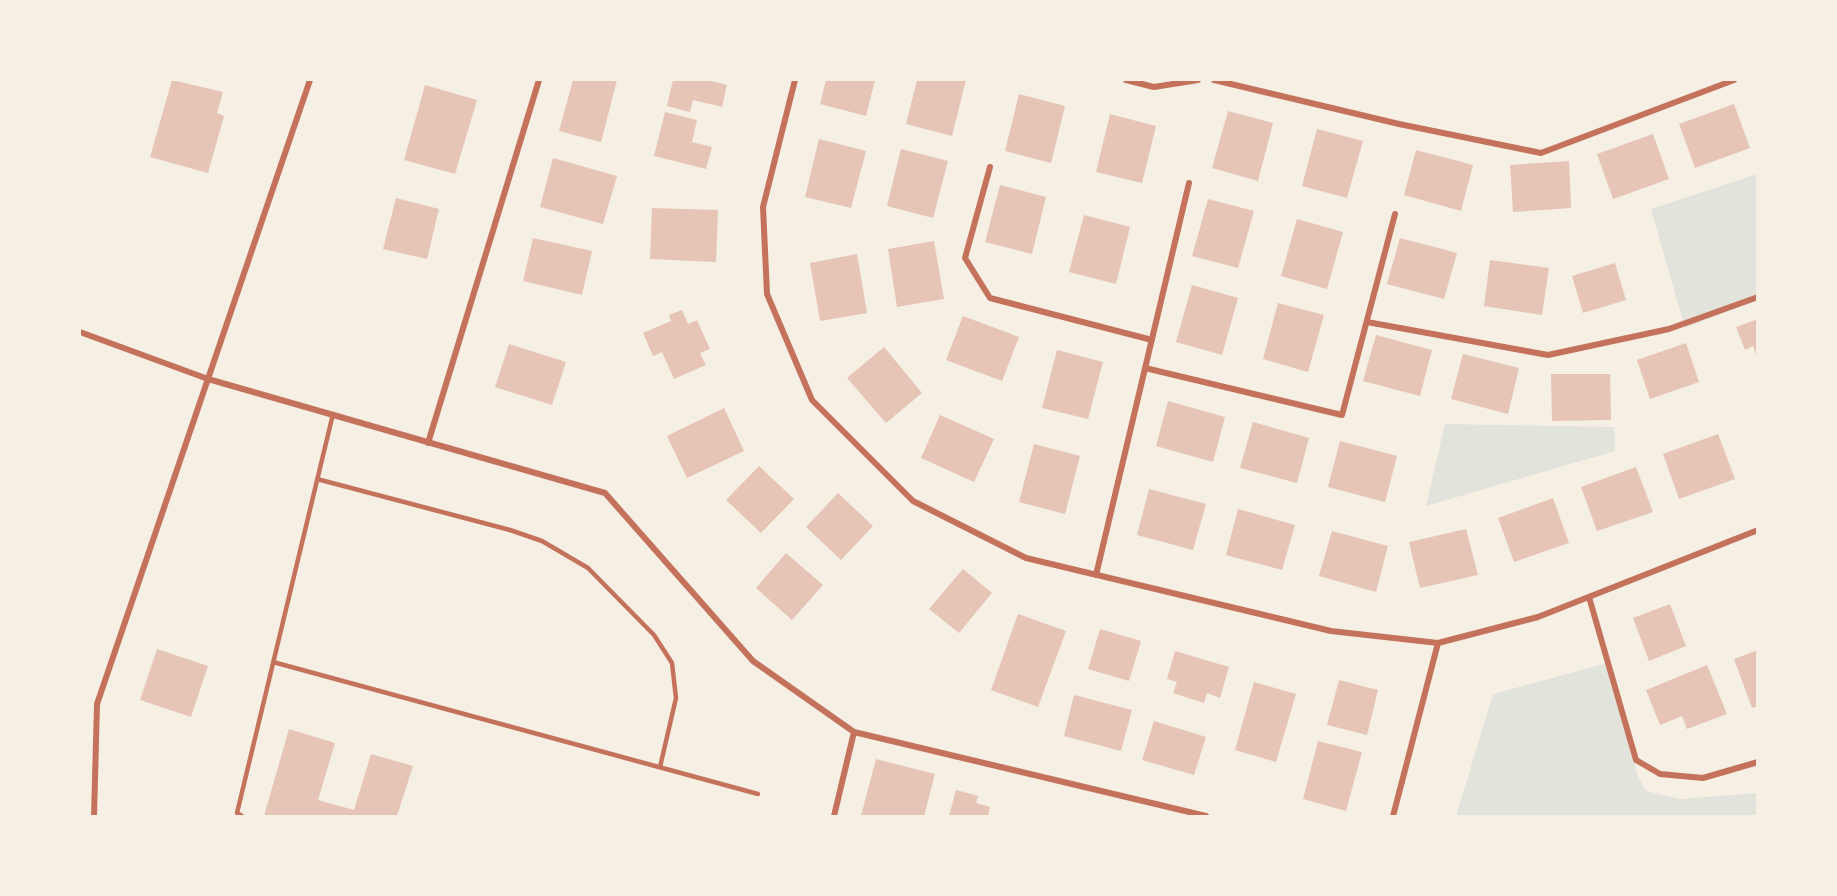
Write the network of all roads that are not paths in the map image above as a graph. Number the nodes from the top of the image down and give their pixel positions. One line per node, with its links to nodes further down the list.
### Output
1 (310, 80): 16 (street)
2 (539, 80): 18 (street)
3 (795, 80): 21 (street)
4 (1126, 80): 5 (street)
5 (1198, 80)
6 (1214, 80): 7 (street)
7 (1734, 80)
8 (990, 167): 14 (street)
9 (1189, 183): 14 (street)
10 (1395, 214): 12 (street)
11 (1758, 297): 12 (street)
12 (1367, 322): 15 (street)
13 (80, 332): 16 (street)
14 (1152, 340): 15 (street)
15 (1145, 368): 21 (street)
16 (208, 379): 17 (street); 29 (street)
17 (333, 414): 18 (street); 19 (lane)
18 (428, 443): 25 (street)
19 (318, 479): 24 (lane); 27 (lane)
20 (1758, 530): 22 (street)
21 (1096, 575): 23 (street)
22 (1589, 597): 23 (street); 26 (street)
23 (1438, 643): 33 (street)
24 (273, 662): 27 (lane); 30 (lane)
25 (854, 732): 31 (street); 32 (street)
26 (1758, 762)
27 (660, 768): 28 (lane)
28 (758, 794)
29 (94, 816)
30 (242, 816)
31 (834, 816)
32 (1206, 816)
33 (1393, 816)

